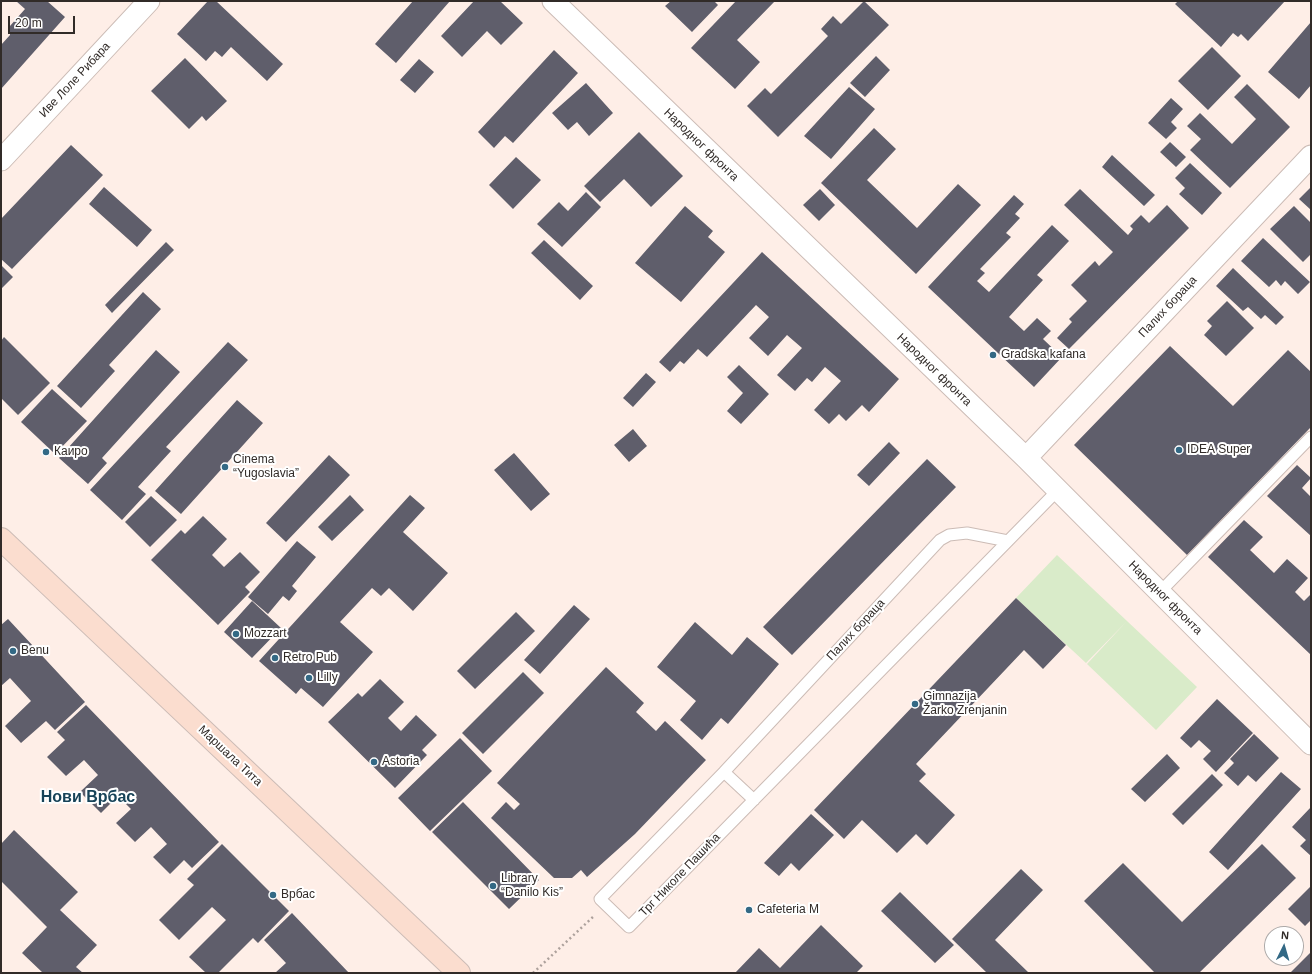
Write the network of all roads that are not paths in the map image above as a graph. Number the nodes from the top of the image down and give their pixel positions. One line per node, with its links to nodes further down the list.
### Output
1 (149, 1): 4 (street, Иве Лоле Рибара)
2 (553, 1): 6 (street, Народног фронта)
3 (1311, 156): 6 (street, Палих бораца)
4 (1, 160)
5 (1311, 437): 10 (lane)
6 (1026, 458): 7 (street, Народног фронта)
7 (1058, 490): 9 (lane); 10 (street, Народног фронта)
8 (1, 539): 14 (street, Маршала Тита)
9 (1008, 541): 12 (lane, Палих бораца); 13 (lane)
10 (1159, 593): 11 (street, Народног фронта)
11 (1311, 744)
12 (724, 772): 13 (lane); 13 (lane, Трг Николе Пашића)
13 (754, 800)
14 (459, 973)

